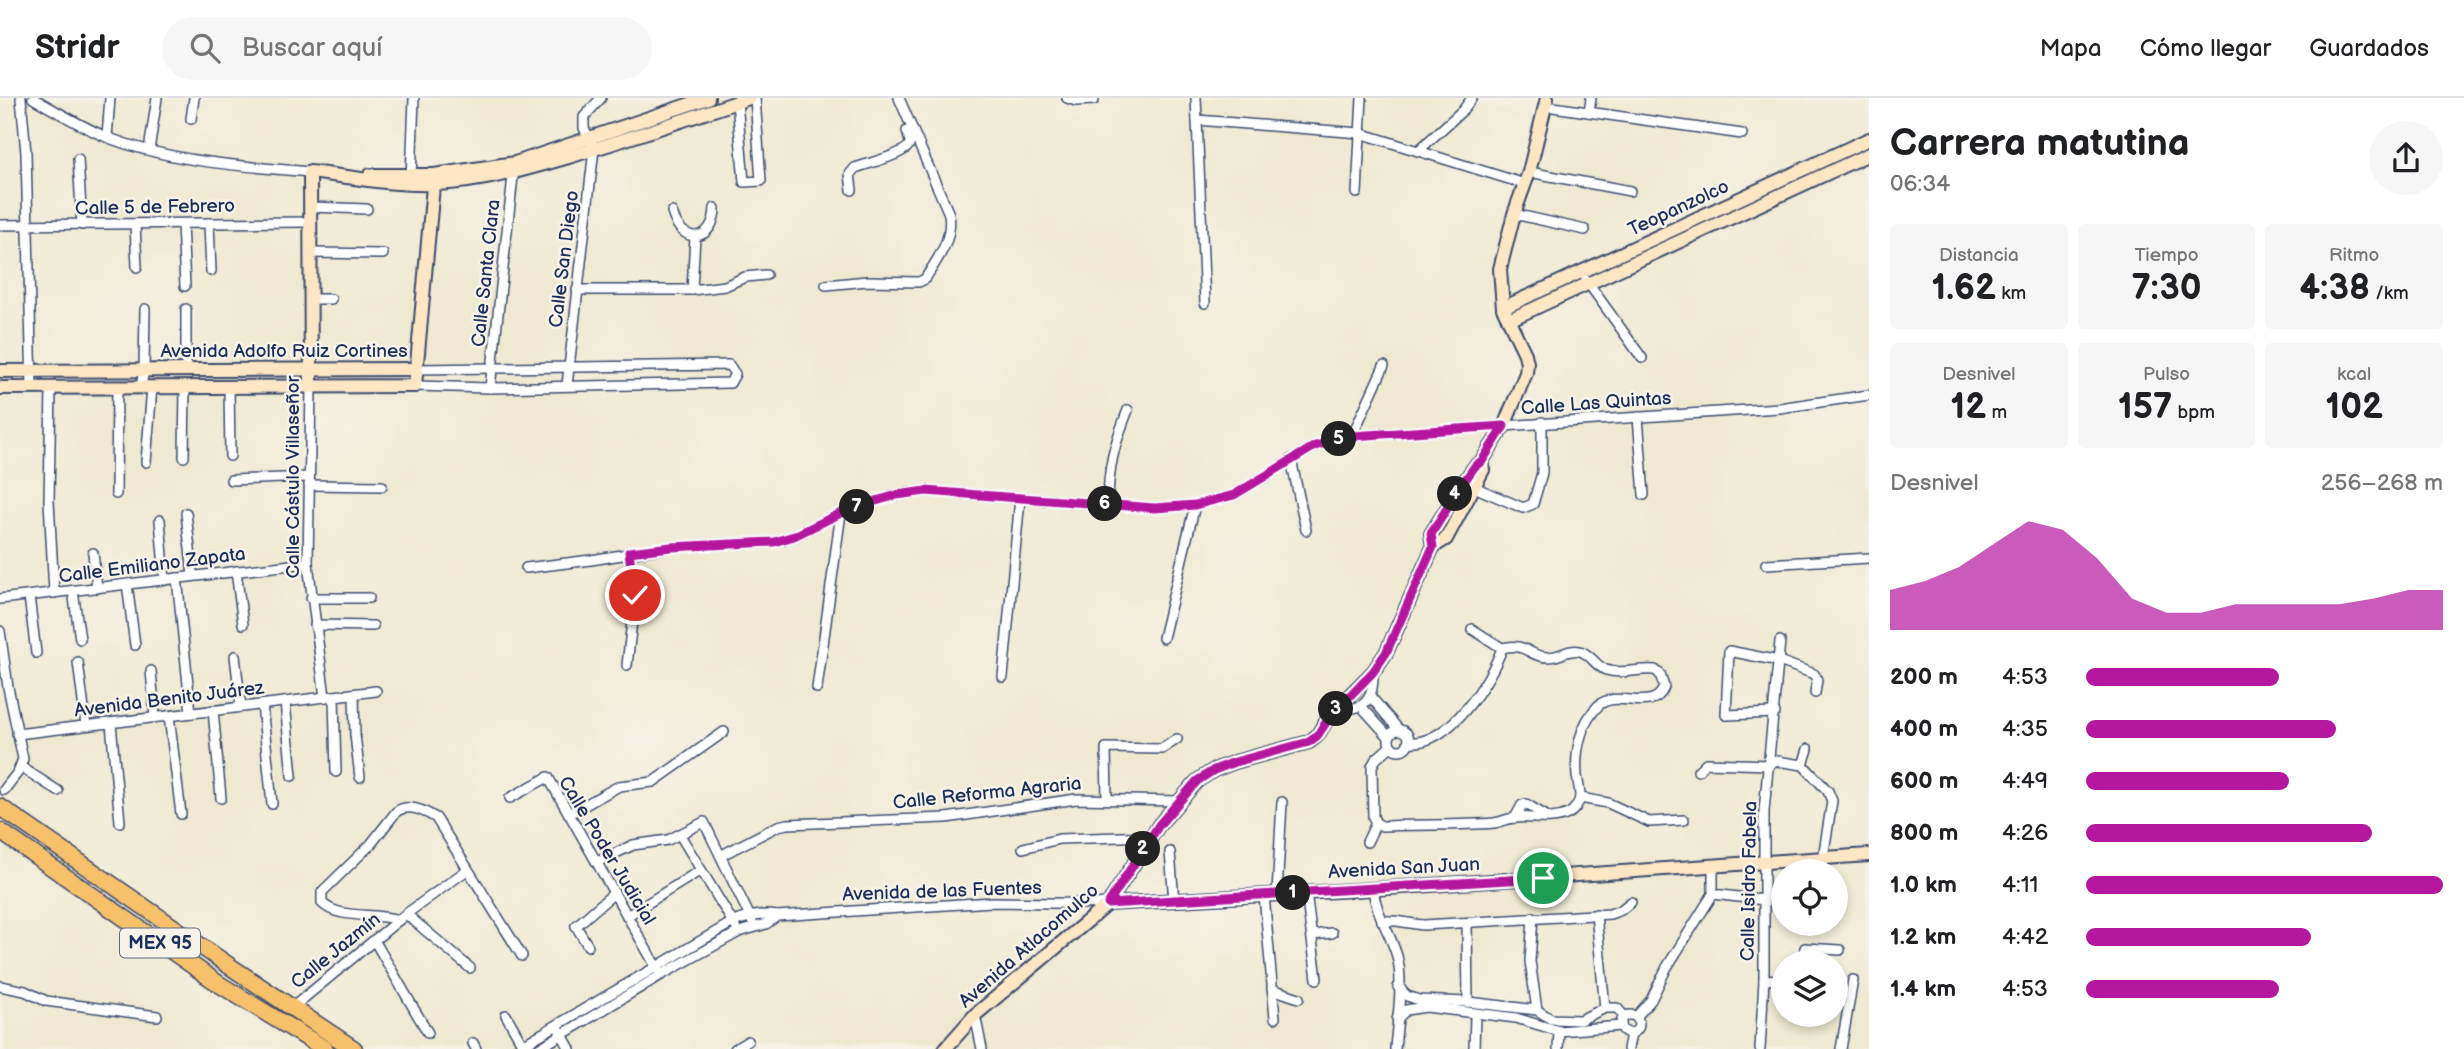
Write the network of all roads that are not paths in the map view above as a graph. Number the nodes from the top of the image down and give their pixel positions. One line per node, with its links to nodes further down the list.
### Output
1 (21, 98): 52 (street)
2 (33, 98): 25 (street)
3 (110, 98): 25 (street)
4 (157, 98): 28 (street)
5 (194, 98): 20 (street)
6 (414, 98): 35 (street)
7 (601, 98): 27 (street, Calle San Diego)
8 (708, 98): 27 (street)
9 (755, 98): 16 (street)
10 (899, 98): 22 (street)
11 (1067, 98): 17 (street)
12 (1196, 98): 21 (street)
13 (1362, 98): 23 (street)
14 (1472, 98): 29 (street)
15 (1591, 98): 19 (street)
16 (743, 100): 27 (street)
17 (1094, 100)
18 (1547, 102): 19 (street); 34 (street, Avenida Atlacomulco)
19 (1589, 112): 24 (street)
20 (191, 119)
21 (1197, 120): 23 (street); 68 (street)
22 (910, 125): 37 (street); 62 (street)
23 (1360, 133): 29 (street); 39 (street)
24 (1742, 134)
25 (107, 137): 28 (street)
26 (1869, 139): 40 (street, Teopanzolco)
27 (591, 144): 32 (street); 65 (street, Calle San Diego)
28 (149, 150): 33 (street)
29 (1418, 151): 34 (street)
30 (1869, 154): 45 (street, Teopanzolco)
31 (78, 159): 53 (street)
32 (514, 168): 36 (street); 76 (street, Calle Santa Clara)
33 (310, 172): 35 (street); 41 (street, Calle Cástulo Villaseñor)
34 (1527, 178): 38 (street); 46 (street, Avenida Atlacomulco)
35 (411, 179): 36 (street)
36 (434, 179): 79 (street)
37 (852, 190)
38 (1630, 191)
39 (1357, 193)
40 (1737, 200): 45 (street); 61 (street, Teopanzolco)
41 (310, 207): 43 (street); 47 (street, Calle Cástulo Villaseñor)
42 (715, 208): 55 (street)
43 (367, 209)
44 (672, 212): 55 (street)
45 (1743, 213): 61 (street, Teopanzolco)
46 (1514, 214): 54 (street); 71 (street, Avenida Atlacomulco)
47 (310, 222): 48 (street, Calle 5 de Febrero); 56 (street, Calle Cástulo Villaseñor)
48 (209, 223): 50 (street, Calle 5 de Febrero); 59 (street)
49 (135, 224): 50 (street, Calle 5 de Febrero); 53 (street, Calle 5 de Febrero); 58 (street)
50 (182, 224): 63 (street)
51 (0, 225): 52 (street, Calle 5 de Febrero)
52 (28, 225): 53 (street, Calle 5 de Febrero); 80 (street)
53 (82, 225)
54 (1585, 230)
55 (695, 236): 64 (street)
56 (310, 253): 57 (street); 66 (street, Calle Cástulo Villaseñor)
57 (383, 254)
58 (136, 267)
59 (211, 271)
60 (766, 275): 64 (street)
61 (1585, 279): 71 (street, Teopanzolco); 72 (street)
62 (826, 285)
63 (185, 286)
64 (692, 289): 65 (street)
65 (578, 290): 75 (street, Calle San Diego)
66 (311, 299): 67 (street); 78 (street, Calle Cástulo Villaseñor)
67 (331, 299)
68 (1205, 303)
69 (145, 309): 81 (street)
70 (186, 309): 77 (street)
71 (1506, 314): 99 (street, Avenida Atlacomulco)
72 (1642, 358)
73 (648, 365): 75 (street, Avenida Adolfo Ruiz Cortines); 83 (street); 83 (street, Avenida Adolfo Ruiz Cortines)
74 (1384, 366): 100 (street)
75 (568, 367): 76 (street, Avenida Adolfo Ruiz Cortines); 84 (street, Calle San Diego)
76 (492, 368): 79 (street, Avenida Adolfo Ruiz Cortines); 94 (street, Calle Santa Clara)
77 (186, 369): 78 (street, Avenida Adolfo Ruiz Cortines); 81 (street, Avenida Adolfo Ruiz Cortines)
78 (311, 369): 79 (street, Avenida Adolfo Ruiz Cortines); 90 (street, Calle Cástulo Villaseñor)
79 (416, 369): 85 (street)
80 (32, 370): 81 (street, Avenida Adolfo Ruiz Cortines); 82 (street, Avenida Adolfo Ruiz Cortines); 92 (street)
81 (144, 370): 87 (street)
82 (0, 371)
83 (648, 384): 84 (street, Avenida Adolfo Ruiz Cortines)
84 (567, 385): 94 (street, Avenida Adolfo Ruiz Cortines)
85 (415, 386): 90 (street, Avenida Adolfo Ruiz Cortines); 94 (street, Avenida Adolfo Ruiz Cortines)
86 (117, 387): 87 (street, Avenida Adolfo Ruiz Cortines); 93 (street, Avenida Adolfo Ruiz Cortines); 109 (street)
87 (147, 387): 88 (street, Avenida Adolfo Ruiz Cortines); 104 (street)
88 (185, 387): 89 (street, Avenida Adolfo Ruiz Cortines); 102 (street)
89 (229, 387): 90 (street, Avenida Adolfo Ruiz Cortines); 101 (street)
90 (311, 387): 106 (street, Calle Cástulo Villaseñor)
91 (0, 388): 92 (street, Avenida Adolfo Ruiz Cortines)
92 (32, 388): 93 (street, Avenida Adolfo Ruiz Cortines)
93 (51, 388): 131 (street)
94 (490, 388)
95 (1869, 395): 97 (street, Calle Las Quintas)
96 (1128, 410): 112 (street)
97 (1638, 417): 98 (street, Calle Las Quintas); 110 (street)
98 (1542, 422): 99 (street, Calle Las Quintas); 107 (street)
99 (1504, 426): 100 (street, Calle Las Quintas); 107 (street, Avenida Atlacomulco)
100 (1352, 436): 103 (street, Calle Las Quintas)
101 (230, 456)
102 (184, 457)
103 (1291, 459): 113 (street, Calle Las Quintas); 117 (street)
104 (146, 462)
105 (231, 480): 106 (street)
106 (309, 481): 108 (street); 121 (street, Calle Cástulo Villaseñor)
107 (1470, 483): 152 (street, Avenida Atlacomulco)
108 (382, 486)
109 (116, 494)
110 (1644, 495)
111 (1020, 499): 112 (street, Calle Las Quintas); 115 (street, Calle Las Quintas); 153 (street)
112 (1108, 505): 113 (street, Calle Las Quintas)
113 (1195, 505): 141 (street)
114 (186, 513): 125 (street)
115 (841, 513): 118 (street, Calle Las Quintas); 155 (street)
116 (160, 520): 126 (street)
117 (1306, 530)
118 (629, 552): 123 (street, Calle Las Quintas); 150 (street)
119 (93, 553): 129 (street)
120 (1869, 558): 122 (street)
121 (308, 563): 124 (street, Calle Emiliano Zapata); 133 (street, Calle Cástulo Villaseñor)
122 (1766, 564)
123 (526, 568)
124 (236, 571): 125 (street, Calle Emiliano Zapata); 136 (street)
125 (193, 576): 127 (street, Calle Emiliano Zapata)
126 (165, 577): 127 (street, Calle Emiliano Zapata); 128 (street, Calle Emiliano Zapata)
127 (177, 578): 167 (street)
128 (127, 584): 129 (street, Calle Emiliano Zapata); 144 (street)
129 (97, 588): 130 (street, Calle Emiliano Zapata)
130 (73, 591): 131 (street, Calle Emiliano Zapata); 142 (street)
131 (54, 593): 132 (street, Calle Emiliano Zapata)
132 (29, 596): 135 (street, Calle Emiliano Zapata); 146 (street)
133 (311, 598): 134 (street); 137 (street, Calle Cástulo Villaseñor)
134 (369, 598)
135 (0, 599)
136 (243, 624)
137 (315, 625): 138 (street); 160 (street, Calle Cástulo Villaseñor)
138 (373, 626)
139 (1472, 629): 145 (street)
140 (0, 631): 154 (street)
141 (1163, 638)
142 (80, 639)
143 (1780, 641): 148 (street, Calle Isidro Fabela)
144 (135, 645)
145 (1502, 648): 178 (street); 191 (street)
146 (36, 653)
147 (235, 656): 164 (street)
148 (1779, 661): 157 (street); 168 (street, Calle Isidro Fabela); 168 (street)
149 (78, 662): 172 (street)
150 (627, 665)
151 (151, 671): 170 (street)
152 (1373, 672): 159 (street); 165 (street, Avenida Atlacomulco)
153 (1003, 677)
154 (4, 688): 175 (street)
155 (817, 688)
156 (376, 691): 158 (street, Avenida Benito Juárez)
157 (1815, 693)
158 (354, 694): 160 (street, Avenida Benito Juárez); 186 (street)
159 (1370, 696): 163 (street); 173 (street)
160 (329, 697): 161 (street, Avenida Benito Juárez); 184 (street, Calle Cástulo Villaseñor)
161 (285, 702): 162 (street, Avenida Benito Juárez); 185 (street)
162 (262, 705): 164 (street, Avenida Benito Juárez); 195 (street)
163 (1361, 706): 165 (street); 177 (street)
164 (241, 707): 166 (street, Avenida Benito Juárez)
165 (1338, 707): 193 (street, Avenida Atlacomulco)
166 (213, 710): 167 (street, Avenida Benito Juárez); 189 (street)
167 (191, 713): 169 (street, Avenida Benito Juárez)
168 (1775, 713): 180 (street, Calle Isidro Fabela)
169 (169, 716): 170 (street, Avenida Benito Juárez); 197 (street)
170 (155, 717): 171 (street, Avenida Benito Juárez)
171 (111, 723): 172 (street, Avenida Benito Juárez); 202 (street)
172 (86, 725): 175 (street, Avenida Benito Juárez)
173 (1399, 730): 177 (street); 178 (street)
174 (724, 732): 198 (street)
175 (17, 734): 182 (street)
176 (1177, 739): 192 (street)
177 (1390, 742): 178 (street); 203 (street)
178 (1408, 742)
179 (1808, 749): 181 (street)
180 (1770, 762): 181 (street); 183 (street); 214 (street, Calle Isidro Fabela)
181 (1803, 765): 212 (street)
182 (21, 767): 187 (street); 188 (street)
183 (1698, 771)
184 (335, 772)
185 (292, 776)
186 (360, 776)
187 (4, 790)
188 (58, 791)
189 (221, 798)
190 (510, 798): 198 (street, Calle Poder Judicial)
191 (1580, 798): 199 (street); 201 (street)
192 (1107, 799): 193 (street, Calle Reforma Agraria); 210 (street, Calle Reforma Agraria)
193 (1179, 801): 206 (street, Avenida Atlacomulco)
194 (1282, 802): 221 (street)
195 (272, 804)
196 (0, 807): 259 (highway, MEX 95)
197 (181, 814)
198 (569, 814): 213 (street, Calle Poder Judicial)
199 (1548, 817): 200 (street); 200 (street)
200 (1515, 818): 203 (street)
201 (1684, 820)
202 (120, 822)
203 (1376, 823): 207 (street)
204 (0, 831): 278 (highway, MEX 95)
205 (680, 835): 210 (street); 213 (street); 217 (street)
206 (1151, 836): 208 (street); 226 (street, Avenida Atlacomulco)
207 (1367, 842)
208 (1023, 848)
209 (1170, 852): 224 (street)
210 (722, 855): 230 (street)
211 (1869, 855): 212 (street, Avenida San Juan)
212 (1824, 858): 214 (street, Avenida San Juan)
213 (597, 862): 220 (street, Calle Poder Judicial)
214 (1763, 862): 215 (street, Avenida San Juan); 223 (street, Calle Isidro Fabela)
215 (1713, 866): 218 (street, Avenida San Juan); 222 (street)
216 (467, 870): 227 (street); 232 (street, Calle Jazmín); 247 (street)
217 (701, 870): 229 (street); 235 (street)
218 (1373, 889): 219 (street, Avenida San Juan); 234 (street)
219 (1306, 892): 221 (street, Avenida San Juan); 241 (street)
220 (614, 893): 229 (street, Calle Poder Judicial); 244 (street)
221 (1270, 894): 224 (street, Avenida San Juan); 256 (street)
222 (1713, 894): 223 (street); 267 (street)
223 (1763, 900): 251 (street, Calle Isidro Fabela)
224 (1174, 901): 226 (street, Avenida San Juan)
225 (1631, 902): 228 (street)
226 (1108, 904): 231 (street, Avenida de las Fuentes); 263 (street, Avenida Atlacomulco)
227 (377, 915): 232 (street); 243 (street)
228 (1596, 915): 233 (street); 260 (street)
229 (627, 916): 249 (street, Calle Poder Judicial)
230 (751, 916): 231 (street, Avenida de las Fuentes); 235 (street, Avenida de las Fuentes); 238 (street)
231 (777, 916): 238 (street, Avenida de las Fuentes)
232 (402, 917): 243 (street, Calle Jazmín); 248 (street)
233 (1533, 917): 237 (street); 261 (street)
234 (1382, 920): 236 (street); 242 (street)
235 (733, 922): 239 (street); 249 (street, Avenida de las Fuentes)
236 (1400, 923): 237 (street); 242 (street)
237 (1467, 923): 258 (street)
238 (753, 927): 239 (street, Avenida de las Fuentes)
239 (739, 932): 249 (street, Avenida de las Fuentes)
240 (1332, 933): 241 (street)
241 (1312, 935): 250 (street)
242 (1389, 936): 255 (street)
243 (376, 938): 259 (street, Calle Jazmín); 273 (street)
244 (588, 946)
245 (1805, 950): 246 (street)
246 (1840, 950)
247 (522, 956)
248 (470, 968)
249 (658, 970): 270 (street, Avenida de las Fuentes); 275 (street, Avenida de las Fuentes)
250 (1317, 979)
251 (1764, 980): 252 (street); 289 (street, Calle Isidro Fabela)
252 (1771, 980)
253 (1853, 980): 290 (street)
254 (0, 986): 265 (street)
255 (1398, 987): 258 (street); 269 (street)
256 (1272, 989): 257 (street); 268 (street)
257 (1299, 998)
258 (1468, 1002): 261 (street)
259 (293, 1007): 279 (highway, MEX 95)
260 (1605, 1008): 261 (street); 266 (street)
261 (1537, 1010)
262 (506, 1015): 277 (street)
263 (975, 1015): 283 (street, Avenida Atlacomulco); 284 (street)
264 (1475, 1015): 269 (street); 272 (street); 286 (street)
265 (157, 1016)
266 (1624, 1016): 267 (street); 271 (street)
267 (1636, 1017): 274 (street)
268 (1275, 1018)
269 (1397, 1019): 285 (street)
270 (556, 1025): 275 (street); 277 (street, Avenida de las Fuentes)
271 (1621, 1026): 272 (street); 274 (street)
272 (1559, 1031): 287 (street)
273 (428, 1033)
274 (1631, 1033): 288 (street)
275 (562, 1034): 280 (street, Avenida de las Fuentes); 281 (street)
276 (748, 1041): 282 (street)
277 (520, 1047)
278 (325, 1049)
279 (354, 1049)
280 (538, 1049)
281 (570, 1049)
282 (734, 1049)
283 (945, 1049)
284 (982, 1049)
285 (1395, 1049)
286 (1474, 1049)
287 (1558, 1049)
288 (1629, 1049)
289 (1760, 1049)
290 (1841, 1049)

